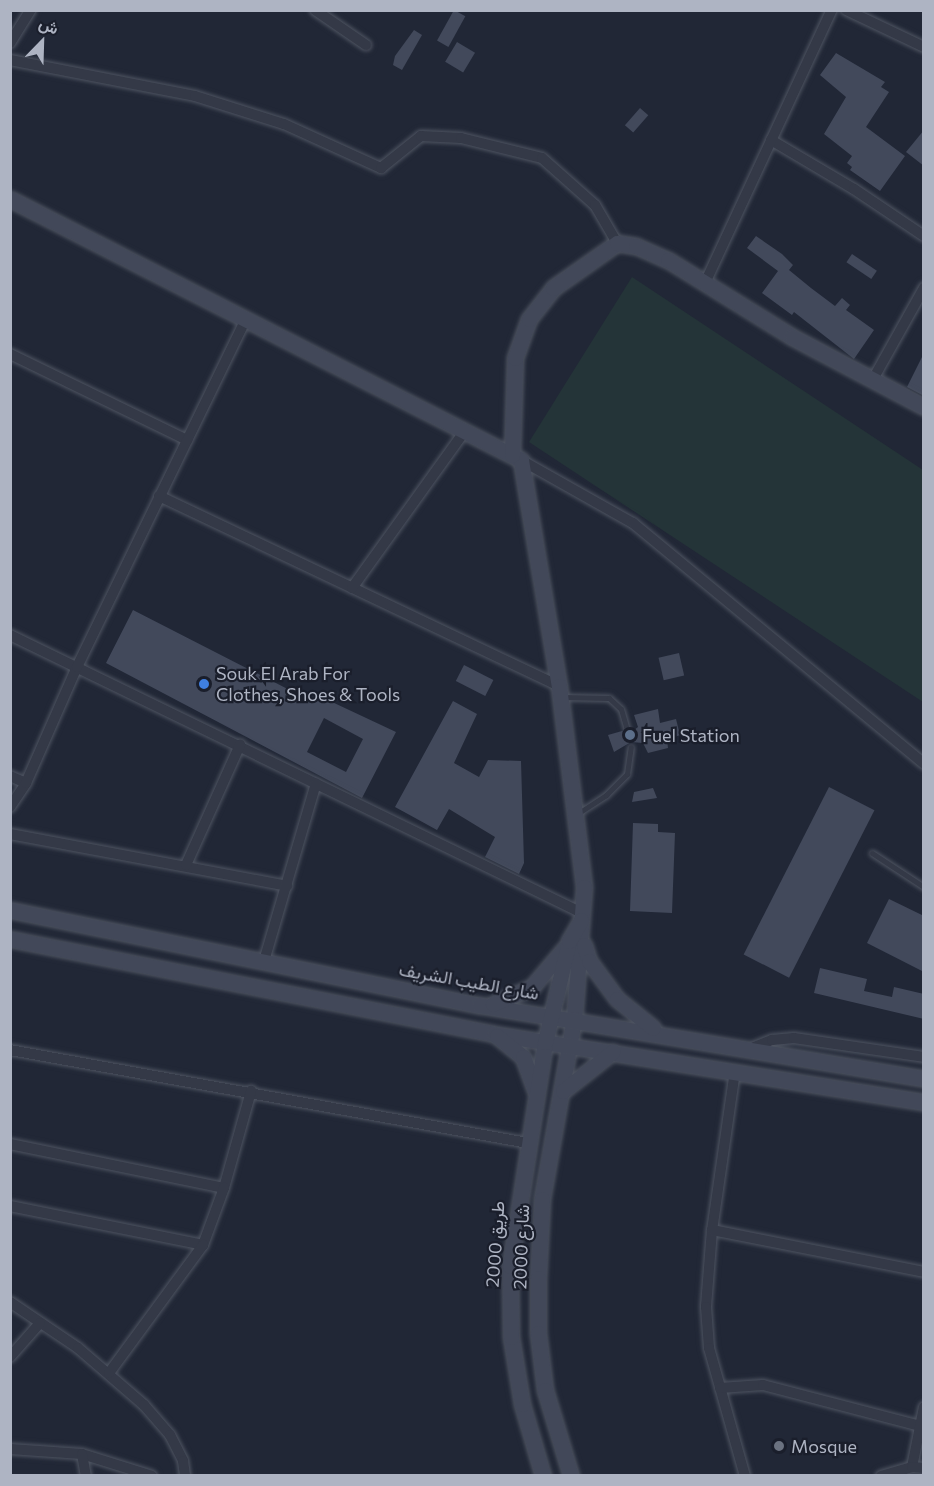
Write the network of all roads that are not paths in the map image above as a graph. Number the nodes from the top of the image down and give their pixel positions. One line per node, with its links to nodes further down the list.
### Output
1 (31, 10): 5 (street)
2 (315, 10): 6 (street)
3 (832, 10): 9 (street)
4 (846, 10): 7 (street)
5 (10, 43)
6 (366, 45)
7 (924, 47)
8 (10, 60): 12 (street)
9 (771, 140): 11 (street); 13 (street)
10 (10, 199): 15 (street)
11 (924, 236)
12 (617, 243): 13 (street); 21 (street)
13 (705, 283): 17 (street)
14 (924, 288): 17 (street)
15 (245, 321): 19 (street); 20 (street)
16 (10, 354): 20 (street)
17 (872, 381): 18 (street)
18 (924, 407)
19 (465, 431): 21 (street); 23 (street)
20 (187, 440): 22 (street)
21 (517, 457): 26 (street); 30 (street)
22 (159, 496): 23 (street); 25 (street)
23 (352, 588): 26 (street)
24 (10, 635): 25 (street)
25 (77, 667): 28 (street); 32 (street)
26 (559, 692): 27 (lane); 35 (street)
27 (627, 730)
28 (240, 745): 33 (street); 38 (street)
29 (630, 747): 35 (lane)
30 (924, 764)
31 (10, 776): 32 (street)
32 (26, 783): 34 (street)
33 (316, 783): 39 (street); 42 (street)
34 (10, 807)
35 (575, 815): 42 (street)
36 (10, 834): 38 (street)
37 (872, 853): 40 (lane)
38 (186, 865): 39 (street)
39 (287, 886): 45 (street)
40 (924, 887)
41 (10, 910): 45 (street, شارع الطيب الشريف)
42 (581, 916): 44 (street)
43 (10, 939): 50 (street)
44 (576, 941): 46 (street); 47 (street, طريق 2000); 48 (street, شارع 2000); 49 (street)
45 (264, 961): 46 (street, شارع الطيب الشريف)
46 (479, 1005): 47 (street, شارع الطيب الشريف)
47 (550, 1015): 48 (street, شارع الطيب الشريف); 51 (street, طريق 2000)
48 (574, 1019): 49 (street, شارع الطيب الشريف); 52 (street, شارع 2000)
49 (667, 1034): 54 (street, شارع الطيب الشريف)
50 (494, 1035): 51 (street); 62 (street)
51 (545, 1042): 52 (street); 62 (street, طريق 2000)
52 (569, 1046): 55 (street); 60 (street, شارع 2000)
53 (10, 1050): 59 (street)
54 (747, 1050): 56 (street); 58 (street, شارع الطيب الشريف)
55 (612, 1052): 57 (street); 60 (street)
56 (924, 1057)
57 (735, 1071): 61 (street); 67 (street)
58 (924, 1079)
59 (251, 1091): 63 (street); 65 (street)
60 (562, 1091): 84 (street, شارع 2000)
61 (924, 1102)
62 (534, 1110): 63 (street, طريق 2000)
63 (528, 1143): 83 (street, طريق 2000)
64 (10, 1144): 65 (street)
65 (224, 1188): 68 (street)
66 (10, 1206): 68 (street)
67 (712, 1230): 69 (street); 74 (street)
68 (203, 1245): 73 (street)
69 (924, 1272)
70 (10, 1302): 71 (street)
71 (40, 1323): 72 (street); 73 (street)
72 (10, 1357)
73 (109, 1373): 82 (street)
74 (720, 1388): 76 (street); 85 (street)
75 (924, 1407): 76 (street)
76 (920, 1426): 79 (street)
77 (10, 1449): 78 (street)
78 (82, 1454): 80 (street); 81 (street)
79 (920, 1469): 86 (street)
80 (86, 1476)
81 (152, 1476)
82 (185, 1476)
83 (543, 1476)
84 (571, 1476)
85 (745, 1476)
86 (881, 1476)

